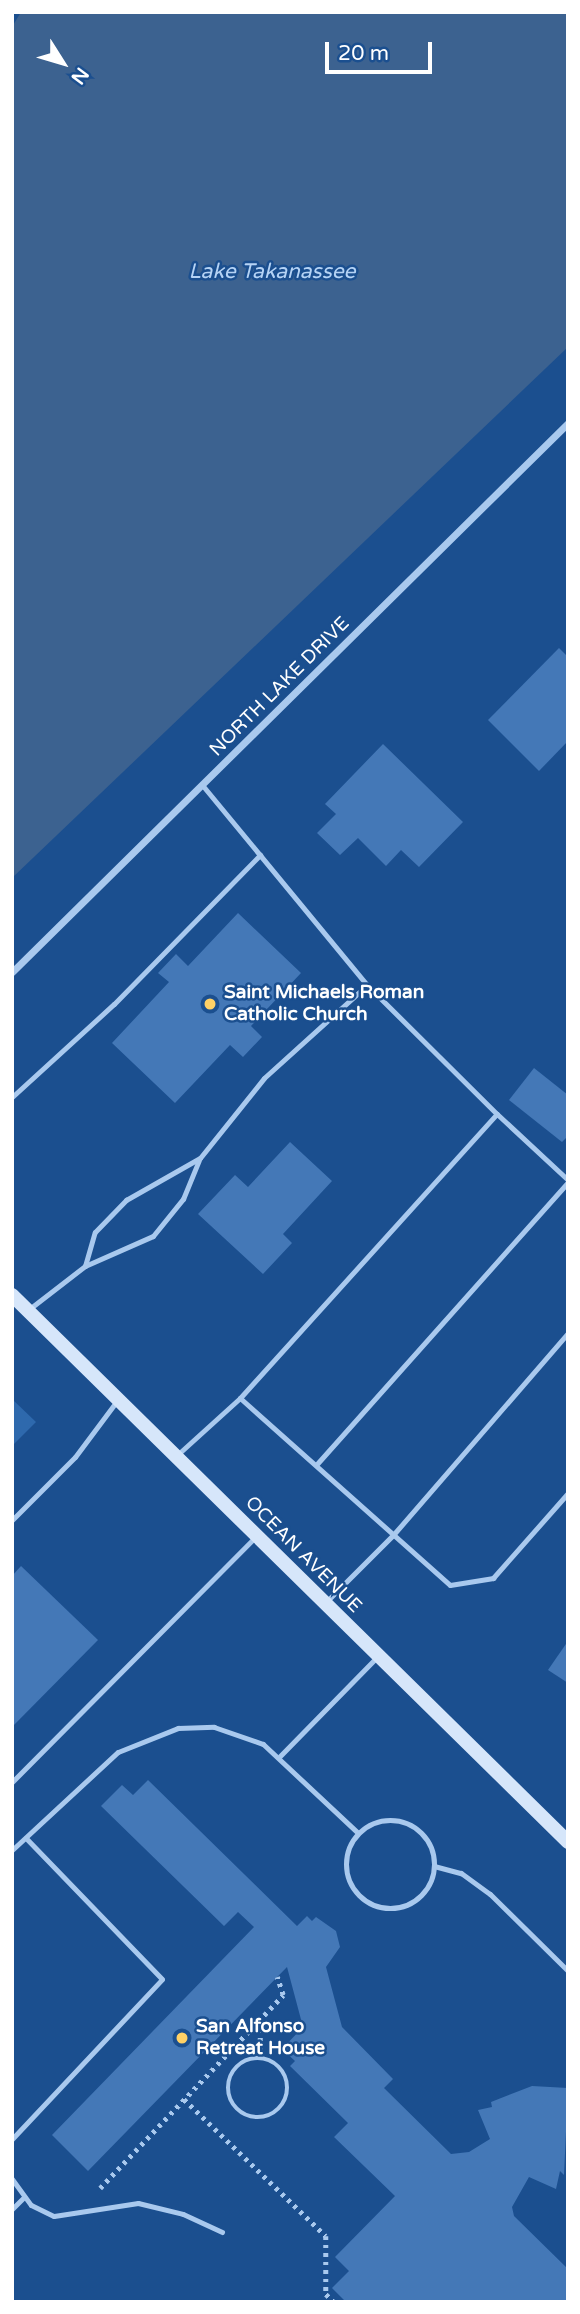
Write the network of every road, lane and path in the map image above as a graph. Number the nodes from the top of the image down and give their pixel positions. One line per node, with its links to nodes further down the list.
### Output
1 (568, 423): 2 (street, NORTH LAKE DRIVE)
2 (203, 786): 3 (lane); 4 (street, NORTH LAKE DRIVE)
3 (260, 855): 5 (lane); 6 (lane)
4 (12, 972)
5 (368, 985): 7 (lane); 8 (lane)
6 (12, 1097)
7 (497, 1114): 9 (lane); 14 (lane)
8 (200, 1158): 10 (lane); 10 (lane)
9 (568, 1181): 17 (lane)
10 (85, 1266): 12 (lane)
11 (12, 1295): 12 (street, OCEAN AVENUE)
12 (28, 1310): 15 (street, OCEAN AVENUE)
13 (568, 1333): 20 (lane)
14 (240, 1398): 16 (lane); 17 (lane)
15 (118, 1399): 16 (street, OCEAN AVENUE); 19 (lane)
16 (176, 1456): 21 (street, OCEAN AVENUE)
17 (316, 1465): 20 (lane)
18 (568, 1493): 20 (lane)
19 (12, 1520)
20 (393, 1535): 22 (lane)
21 (256, 1536): 22 (street, OCEAN AVENUE); 25 (lane)
22 (325, 1603): 23 (street, OCEAN AVENUE)
23 (379, 1656): 24 (lane); 28 (street, OCEAN AVENUE)
24 (280, 1756): 26 (lane); 27 (lane)
25 (12, 1782)
26 (358, 1833): 30 (lane); 30 (lane)
27 (26, 1838): 29 (lane); 36 (lane)
28 (567, 1841)
29 (12, 1850)
30 (433, 1866): 31 (lane)
31 (568, 1970)
32 (277, 1976): 33 (path)
33 (261, 2019): 34 (path); 35 (path)
34 (259, 2058): 34 (path)
35 (184, 2099): 40 (path); 42 (path)
36 (12, 2139)
37 (12, 2179): 38 (lane)
38 (23, 2198): 39 (lane); 40 (lane)
39 (12, 2209)
40 (76, 2213): 41 (lane)
41 (222, 2232)
42 (334, 2302)

